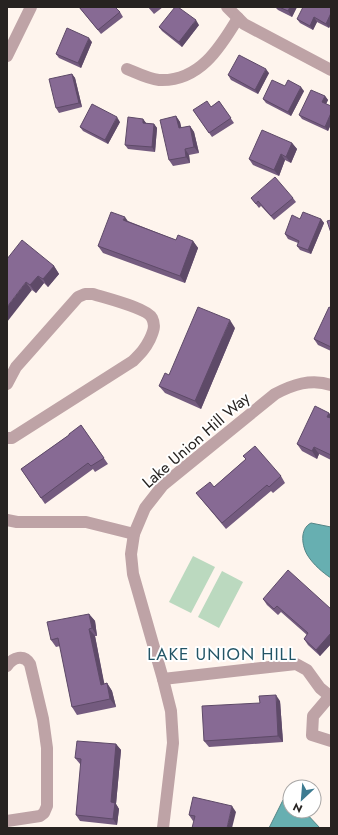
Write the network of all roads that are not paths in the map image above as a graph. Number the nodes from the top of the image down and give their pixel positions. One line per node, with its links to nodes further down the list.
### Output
1 (31, 7): 4 (street)
2 (227, 7): 3 (street)
3 (238, 18): 5 (street); 6 (street)
4 (7, 56)
5 (127, 69)
6 (331, 70)
7 (7, 384): 9 (street)
8 (331, 385): 11 (street, Lake Union Hill Way)
9 (7, 438)
10 (7, 520): 11 (street)
11 (134, 534): 13 (street, Lake Union Hill Way)
12 (7, 666): 16 (street)
13 (164, 679): 14 (street); 17 (street, Lake Union Hill Way)
14 (330, 696): 15 (street)
15 (331, 741)
16 (7, 821)
17 (163, 828)

